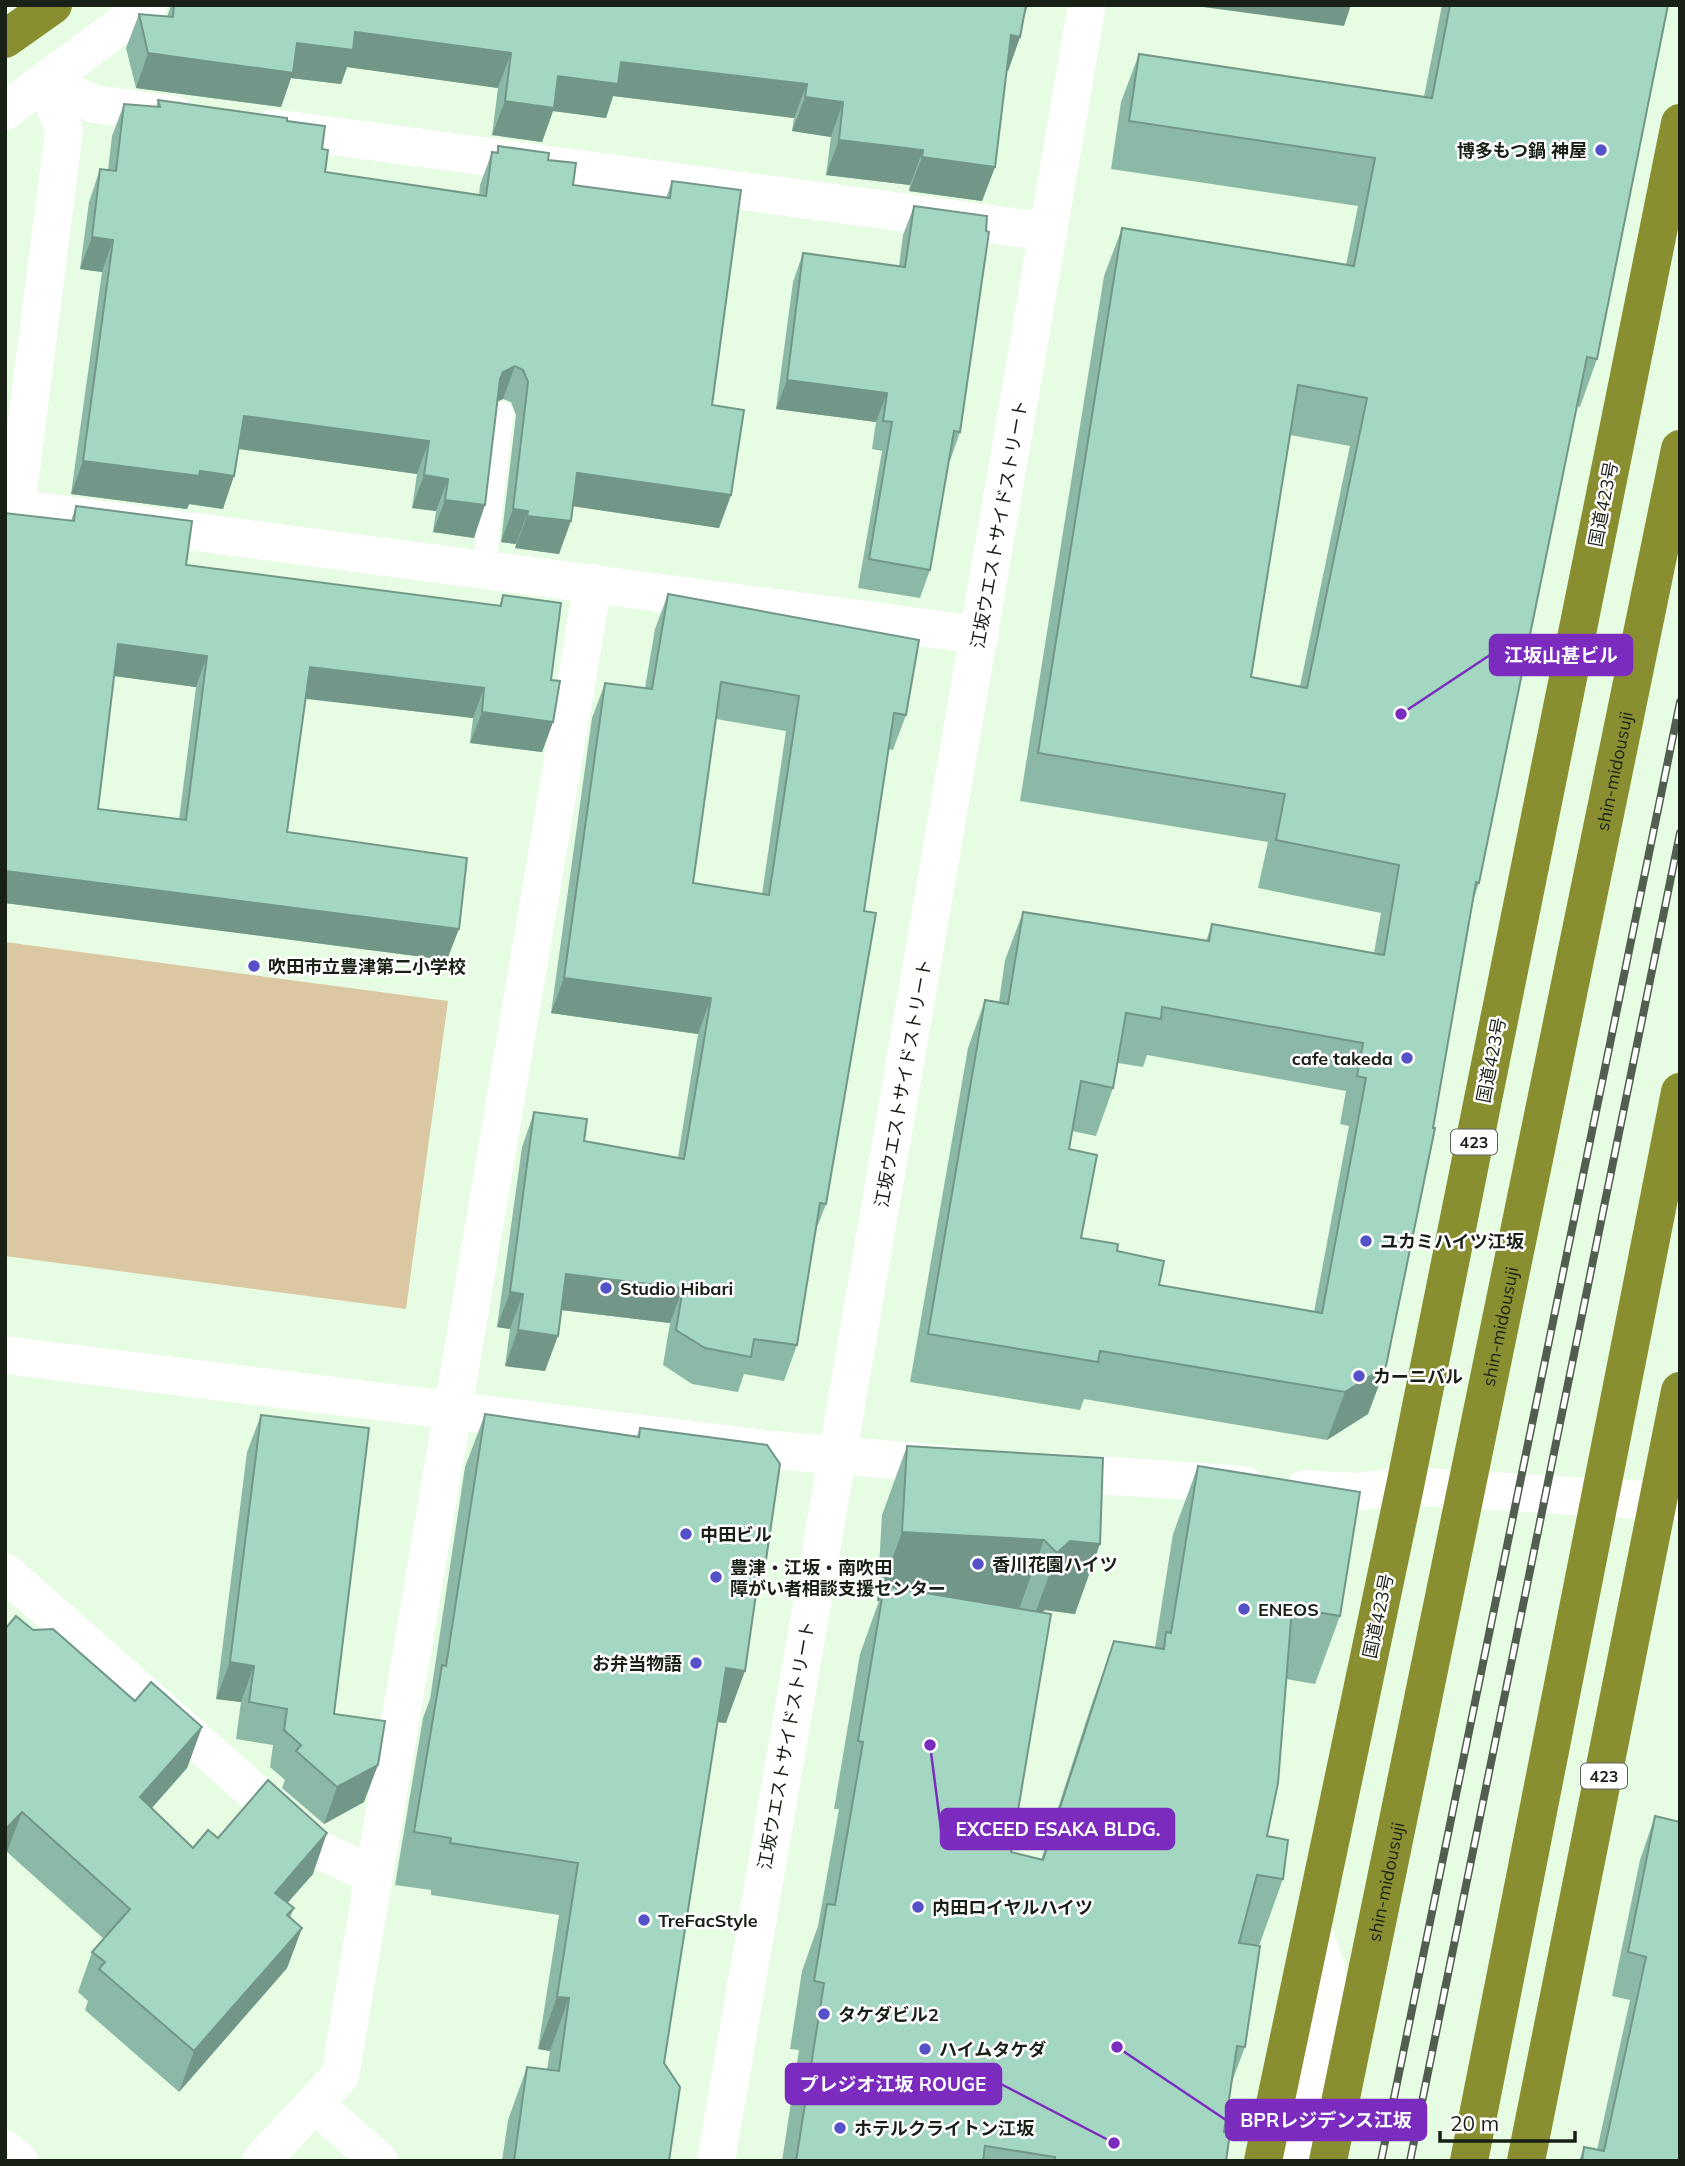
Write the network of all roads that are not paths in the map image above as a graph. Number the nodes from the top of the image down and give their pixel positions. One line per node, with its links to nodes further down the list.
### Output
1 (53, 5): 4 (highway)
2 (149, 5): 5 (street)
3 (1087, 5): 8 (street, 江坂ウエストサイドストリート)
4 (5, 39)
5 (47, 83): 6 (street); 8 (street); 11 (street)
6 (5, 111)
7 (1680, 123): 20 (highway, 国道423号 / 423)
8 (1049, 232): 14 (street, 江坂ウエストサイドストリート)
9 (502, 413): 12 (lane)
10 (1680, 449): 33 (highway, shin-midousuji)
11 (10, 508): 12 (street)
12 (484, 569): 13 (street)
13 (593, 583): 14 (street); 18 (street)
14 (980, 635): 19 (street, 江坂ウエストサイドストリート)
15 (1680, 1092): 34 (highway)
16 (5, 1354): 18 (street)
17 (1680, 1391): 21 (highway, 423)
18 (454, 1411): 19 (street); 23 (street)
19 (836, 1456): 20 (street); 30 (street, 江坂ウエストサイドストリート)
20 (1405, 1486): 21 (street); 24 (highway, 国道423号 / 423)
21 (1670, 1501): 35 (highway, 423)
22 (5, 1572): 23 (street)
23 (372, 1875): 25 (street)
24 (1312, 1927): 31 (highway, 国道423号 / 423); 32 (street)
25 (315, 2104): 28 (street); 29 (street)
26 (5, 2149): 27 (street)
27 (19, 2161)
28 (261, 2161)
29 (379, 2161)
30 (716, 2161)
31 (1263, 2161)
32 (1300, 2161)
33 (1328, 2161)
34 (1468, 2161)
35 (1526, 2161)

